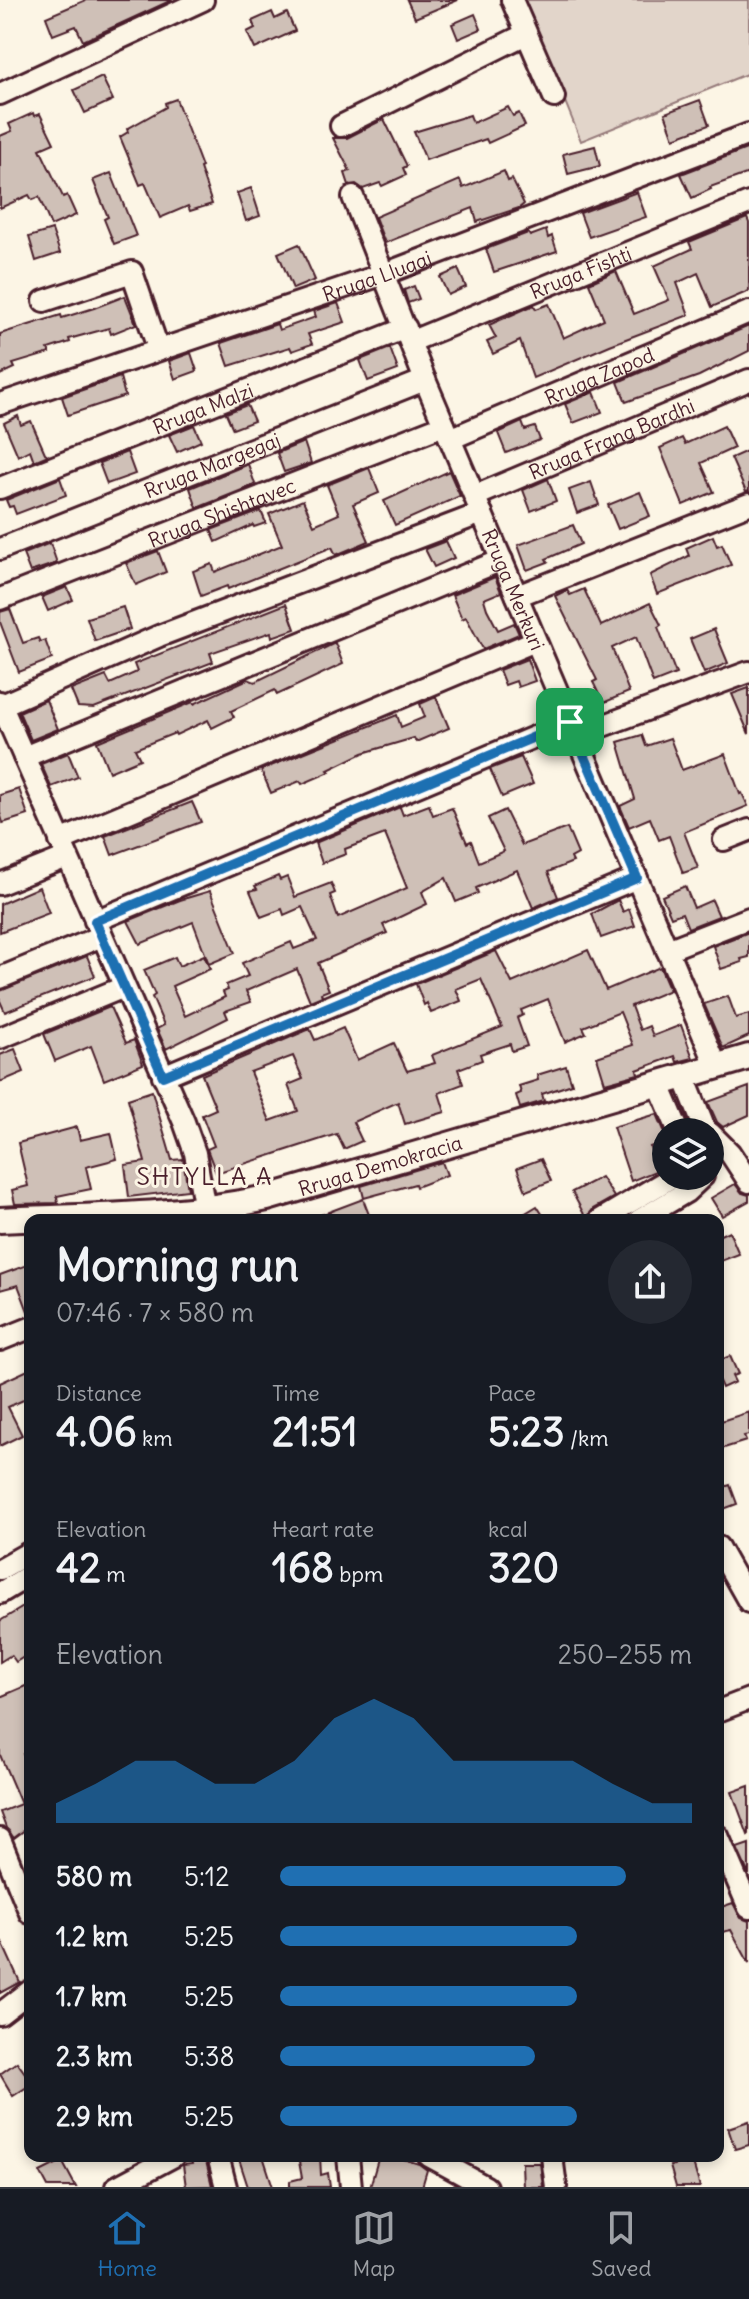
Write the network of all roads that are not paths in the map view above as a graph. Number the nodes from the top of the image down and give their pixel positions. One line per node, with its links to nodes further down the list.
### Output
1 (203, 0): 4 (street)
2 (512, 0): 3 (street)
3 (526, 34): 5 (street); 6 (street)
4 (0, 94)
5 (554, 97)
6 (341, 126)
7 (749, 134): 10 (street, Rruga Llugaj)
8 (353, 197): 10 (street, Rruga Merkuri)
9 (749, 203): 13 (street, Rruga Fishti)
10 (384, 274): 13 (street, Rruga Merkuri); 14 (street, Rruga Llugaj)
11 (44, 301): 14 (street)
12 (749, 312): 18 (street, Rruga Zapod)
13 (409, 335): 15 (street, Rruga Merkuri); 19 (street, Rruga Malzi)
14 (158, 348): 17 (street, Rruga Llugaj)
15 (425, 380): 18 (street, Rruga Merkuri); 22 (street, Rruga Margegaj)
16 (749, 380): 21 (street, Rruga Frang Bardhi)
17 (0, 404)
18 (447, 432): 21 (street, Rruga Merkuri); 25 (street, Rruga Shishtavec)
19 (0, 488)
20 (749, 504): 24 (street)
21 (478, 505): 23 (street, Rruga Merkuri); 28 (street, Rruga Frang Bardhi)
22 (0, 549)
23 (502, 560): 24 (street, Rruga Merkuri); 30 (street)
24 (517, 596): 26 (street, Rruga Merkuri)
25 (0, 599)
26 (535, 641): 29 (street, Rruga Merkuri); 33 (street)
27 (749, 672): 29 (street)
28 (0, 704): 30 (street)
29 (573, 729): 34 (street, Rruga Merkuri); 37 (street)
30 (24, 757): 33 (street)
31 (749, 830): 32 (street)
32 (724, 840)
33 (63, 849): 35 (street); 37 (street)
34 (637, 878): 38 (street, Rruga Merkuri); 44 (street)
35 (0, 884)
36 (749, 918): 38 (street)
37 (98, 928): 39 (street); 40 (street)
38 (667, 950): 43 (street, Rruga Merkuri)
39 (0, 978)
40 (124, 987): 41 (street); 44 (street)
41 (0, 1038)
42 (749, 1057): 43 (main road, Rruga Demokracia)
43 (717, 1067): 45 (main road, Rruga Demokracia)
44 (163, 1076): 53 (street)
45 (684, 1077): 46 (main road, Rruga Demokracia); 48 (street)
46 (659, 1085): 47 (street); 53 (main road, Rruga Demokracia)
47 (673, 1118)
48 (700, 1118)
49 (724, 1148): 50 (street)
50 (749, 1182)
51 (652, 1189): 55 (street)
52 (688, 1190): 56 (street)
53 (205, 1210): 54 (main road, Rruga Demokracia)
54 (167, 1214)
55 (610, 1214)
56 (649, 1214)
57 (24, 1219): 58 (main road, Rruga Demokracia)
58 (0, 1220)
59 (24, 1330): 60 (street)
60 (0, 1340)
61 (24, 1557): 63 (street)
62 (724, 1558): 66 (street)
63 (0, 1569)
64 (24, 1579): 65 (street)
65 (0, 1593)
66 (749, 1602)
67 (749, 1699): 68 (street)
68 (724, 1709)
69 (0, 1839): 71 (street)
70 (724, 1850): 72 (street)
71 (24, 1898)
72 (749, 1908)
73 (24, 1996): 74 (street)
74 (0, 2014)
75 (169, 2162): 80 (street)
76 (220, 2162): 82 (street)
77 (349, 2162): 83 (street)
78 (440, 2162): 84 (street)
79 (553, 2162): 85 (street)
80 (154, 2178): 81 (street)
81 (116, 2187)
82 (226, 2187)
83 (351, 2187)
84 (486, 2187)
85 (556, 2187)

